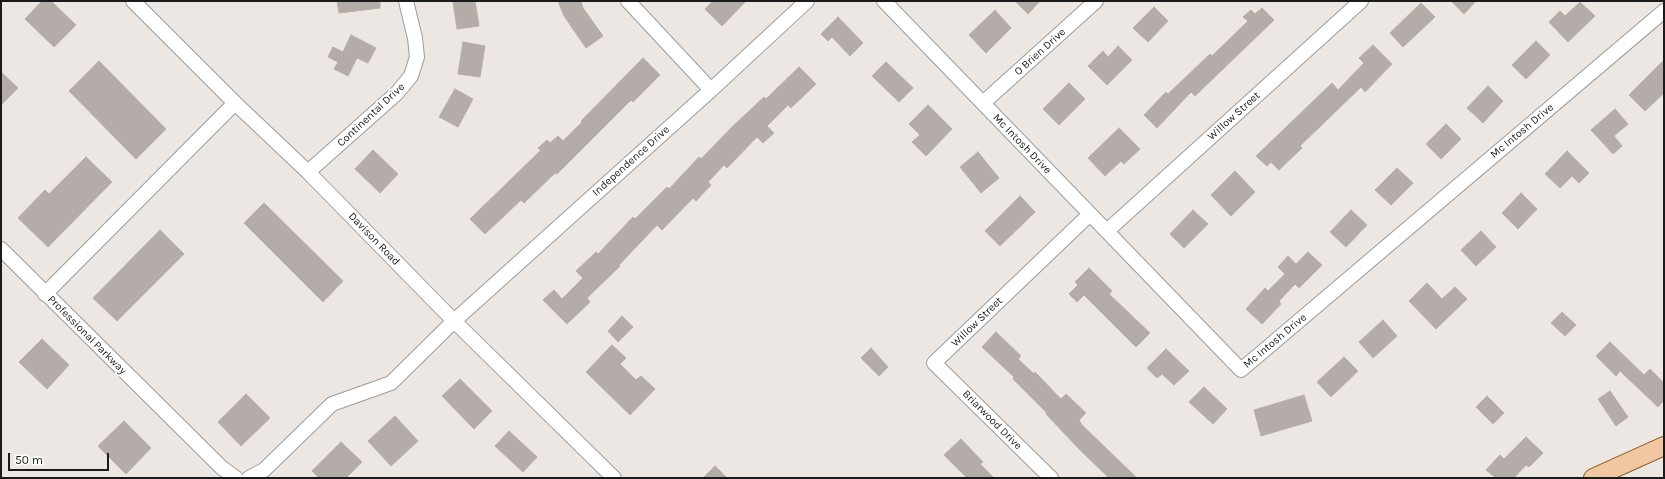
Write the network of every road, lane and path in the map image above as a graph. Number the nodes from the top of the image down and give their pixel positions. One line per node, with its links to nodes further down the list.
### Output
1 (133, 1): 10 (street, Davison Road)
2 (406, 1): 12 (street, Continental Drive)
3 (628, 1): 9 (street)
4 (807, 1): 9 (street, Independence Drive)
5 (884, 1): 11 (street, Mc Intosh Drive)
6 (1096, 1): 11 (street, O Brien Drive)
7 (1361, 1): 14 (street, Willow Street)
8 (1662, 16): 14 (street, Mc Intosh Drive)
9 (711, 90): 17 (street, Independence Drive)
10 (235, 103): 12 (street, Davison Road); 16 (street, Professional Parkway)
11 (983, 103): 13 (street, Mc Intosh Drive)
12 (308, 172): 17 (street, Davison Road)
13 (1089, 215): 14 (street, Mc Intosh Drive); 18 (street, Willow Street)
14 (1107, 231)
15 (1, 249): 16 (street)
16 (45, 294): 20 (street, Professional Parkway)
17 (454, 321): 21 (street); 22 (street, Davison Road)
18 (934, 363): 23 (street, Briarwood Drive)
19 (1664, 446): 24 (main road)
20 (236, 478)
21 (249, 478)
22 (614, 478)
23 (1051, 478)
24 (1593, 478)

